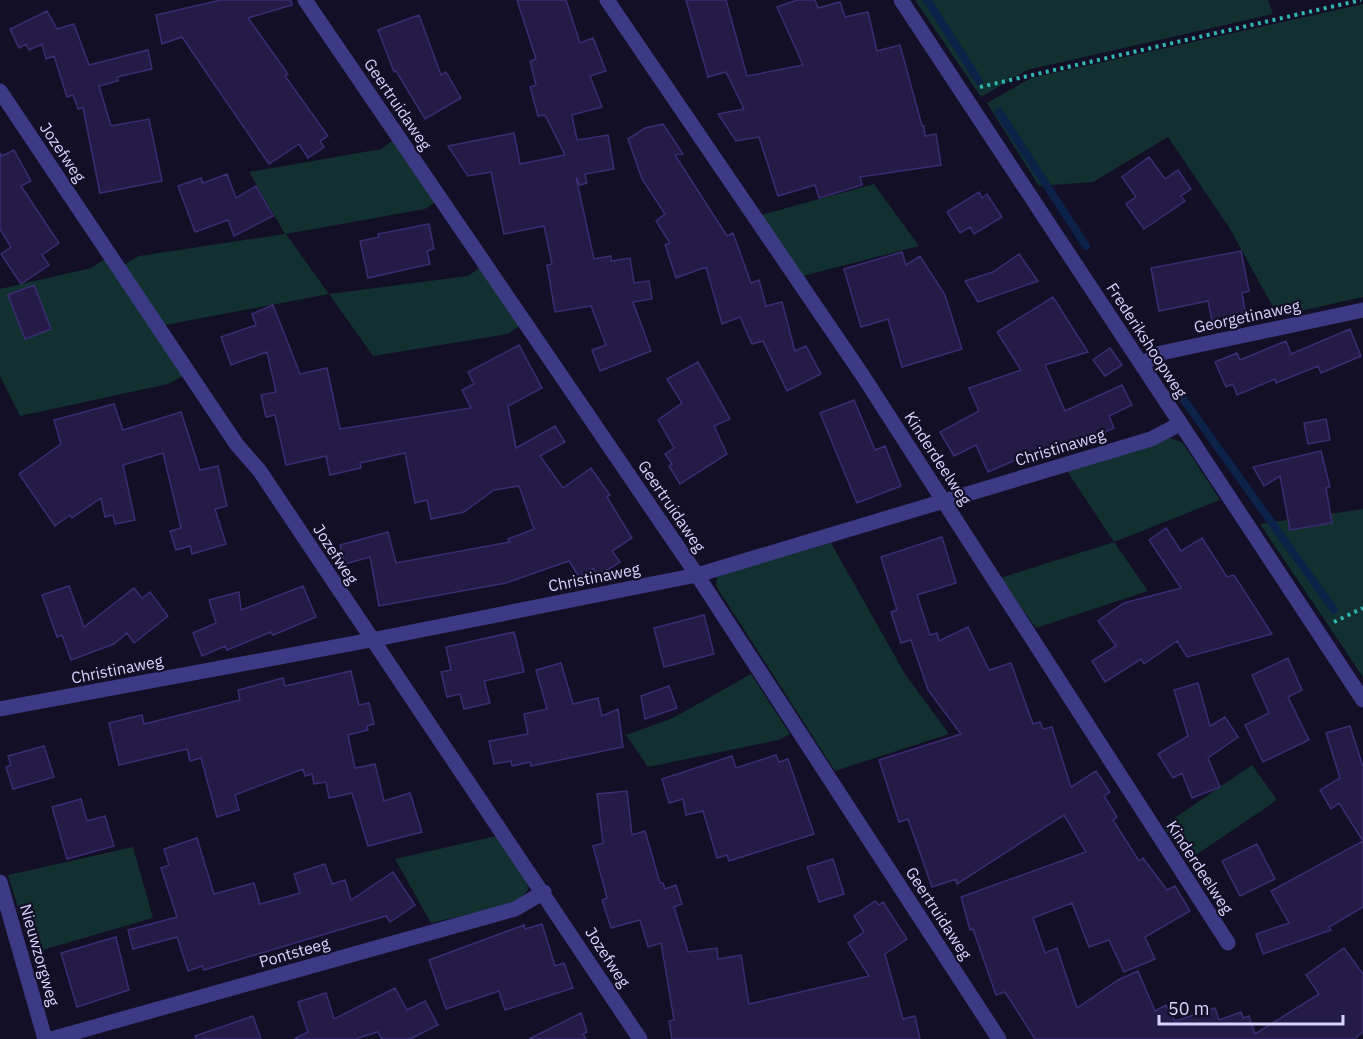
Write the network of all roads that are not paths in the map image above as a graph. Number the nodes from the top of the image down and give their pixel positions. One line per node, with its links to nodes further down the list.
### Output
1 (305, 0): 9 (street, Geertruidaweg)
2 (607, 0): 8 (street, Kinderdeelweg)
3 (901, 0): 6 (street, Frederikshoopweg)
4 (0, 91): 10 (street, Jozefweg)
5 (1363, 310): 6 (street, Georgetinaweg)
6 (1142, 364): 7 (street, Frederikshoopweg)
7 (1180, 424): 8 (street, Christinaweg); 11 (street, Frederikshoopweg)
8 (943, 500): 9 (street, Christinaweg); 15 (street, Kinderdeelweg)
9 (697, 575): 10 (street, Christinaweg); 19 (street, Geertruidaweg)
10 (371, 640): 12 (street, Christinaweg); 14 (street, Jozefweg)
11 (1363, 700)
12 (0, 709)
13 (0, 882): 16 (street, Nieuwzorgweg)
14 (544, 892): 17 (street, Pontsteeg); 18 (street, Jozefweg)
15 (1228, 943)
16 (45, 1039)
17 (51, 1039)
18 (640, 1039)
19 (999, 1039)

